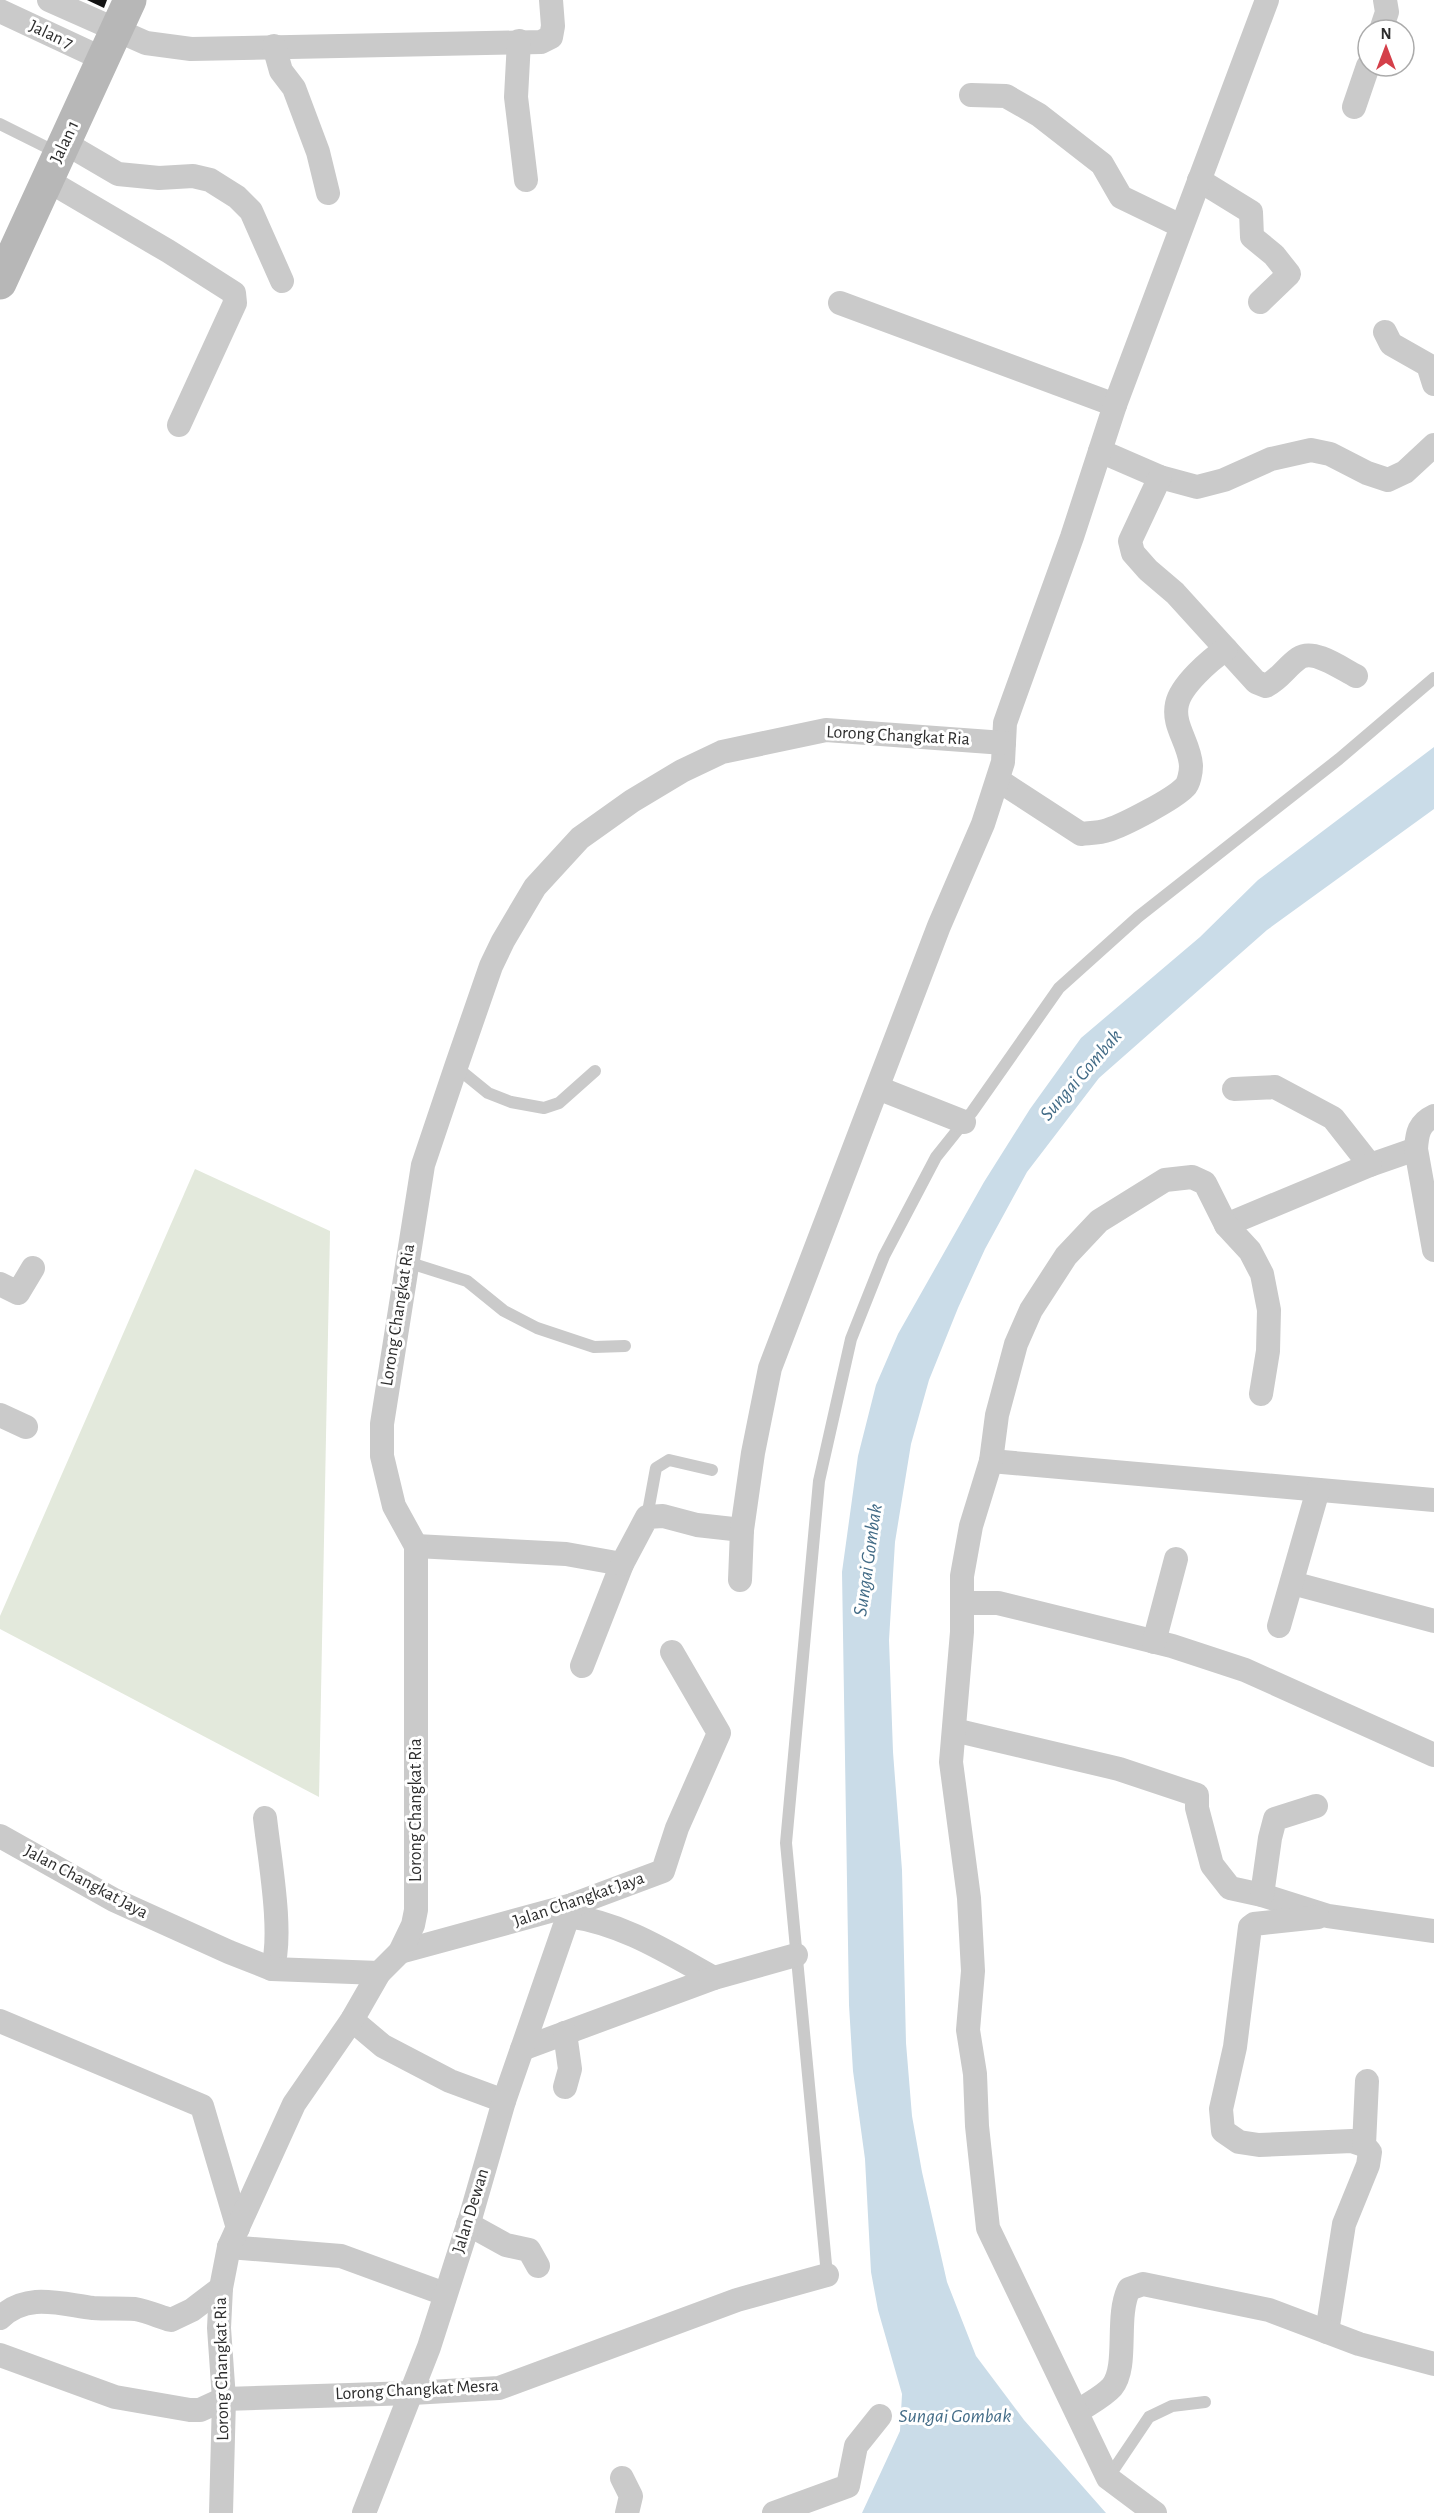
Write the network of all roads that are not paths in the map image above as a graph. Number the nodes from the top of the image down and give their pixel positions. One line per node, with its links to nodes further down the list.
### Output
1 (49, 0): 8 (street, Jalan 7)
2 (130, 0): 8 (street, Jalan 1)
3 (551, 0): 9 (street, Jalan 7)
4 (1267, 0): 18 (street)
5 (1385, 0): 7 (street)
6 (0, 11): 11 (street, Jalan 7)
7 (1386, 18)
8 (117, 30): 10 (street, Jalan 7); 11 (street, Jalan 1)
9 (519, 41): 10 (street, Jalan 7); 17 (street)
10 (274, 46): 19 (street)
11 (103, 59): 16 (street, Jalan 1)
12 (1364, 78): 14 (street)
13 (971, 95): 20 (street)
14 (1354, 107)
15 (0, 124): 16 (lane)
16 (57, 159): 21 (street); 22 (street, Jalan 1); 28 (street)
17 (526, 180)
18 (1199, 180): 20 (street); 23 (street)
19 (328, 193)
20 (1180, 226): 27 (street)
21 (282, 281)
22 (0, 283)
23 (1260, 302)
24 (840, 303): 27 (street)
25 (1385, 332): 26 (street)
26 (1434, 384)
27 (1115, 405): 30 (street)
28 (179, 425)
29 (1434, 444): 31 (street)
30 (1100, 451): 31 (street); 35 (street)
31 (1160, 477): 32 (street)
32 (1226, 649): 33 (street); 36 (street)
33 (1356, 676)
34 (1434, 678): 42 (lane)
35 (1004, 743): 36 (street); 37 (street, Lorong Changkat Ria)
36 (998, 780): 39 (street)
37 (456, 1067): 38 (lane); 48 (street, Lorong Changkat Ria)
38 (595, 1071)
39 (878, 1088): 42 (street); 60 (street)
40 (1234, 1089): 44 (street)
41 (1434, 1116): 43 (street)
42 (964, 1122): 82 (lane)
43 (1416, 1149): 44 (street); 45 (street)
44 (1370, 1165): 46 (street)
45 (1429, 1184): 47 (street)
46 (1226, 1225): 52 (street); 55 (street)
47 (1434, 1250)
48 (407, 1262): 51 (lane); 61 (street, Lorong Changkat Ria)
49 (33, 1268): 50 (street)
50 (0, 1284)
51 (625, 1346)
52 (1261, 1394)
53 (0, 1414): 54 (street)
54 (26, 1427)
55 (991, 1461): 57 (street); 66 (street)
56 (712, 1470): 59 (lane)
57 (1318, 1490): 58 (street); 65 (street)
58 (1434, 1500)
59 (647, 1517): 60 (street); 63 (street)
60 (742, 1530): 64 (street)
61 (416, 1546): 63 (street); 81 (street, Lorong Changkat Ria)
62 (1176, 1559): 69 (street)
63 (622, 1564): 71 (street)
64 (740, 1580)
65 (1292, 1583): 67 (street); 68 (street)
66 (962, 1603): 69 (street); 72 (street)
67 (1434, 1621)
68 (1280, 1626)
69 (1154, 1641): 73 (street)
70 (672, 1652): 78 (street, Jalan Changkat Jaya)
71 (582, 1665)
72 (954, 1730): 77 (street); 107 (street)
73 (1434, 1755)
74 (1317, 1806): 77 (street)
75 (265, 1818): 83 (street)
76 (0, 1836): 83 (street, Jalan Changkat Jaya)
77 (1262, 1895): 79 (street)
78 (570, 1911): 81 (street, Jalan Changkat Jaya); 85 (street); 89 (street, Jalan Dewan)
79 (1328, 1916): 80 (street); 93 (street)
80 (1434, 1931)
81 (400, 1952): 84 (street, Lorong Changkat Ria)
82 (796, 1954): 85 (street); 97 (lane)
83 (272, 1969): 84 (street, Jalan Changkat Jaya)
84 (379, 1973): 86 (street, Lorong Changkat Ria)
85 (714, 1978): 88 (street)
86 (352, 2020): 92 (street); 95 (street, Lorong Changkat Ria)
87 (0, 2021): 95 (street, Lorong Changkat Ria)
88 (565, 2033): 89 (street); 91 (street)
89 (522, 2049): 92 (street, Jalan Dewan)
90 (1367, 2081): 93 (street)
91 (565, 2087)
92 (504, 2101): 94 (street, Jalan Dewan)
93 (1364, 2145): 101 (street)
94 (468, 2224): 96 (street); 99 (street, Jalan Dewan)
95 (234, 2238): 98 (street, Lorong Changkat Ria); 99 (street)
96 (538, 2266)
97 (827, 2275): 104 (street, Lorong Changkat Mesra)
98 (221, 2288): 100 (street); 105 (street, Lorong Changkat Ria)
99 (445, 2294): 104 (street, Jalan Dewan)
100 (0, 2318)
101 (1327, 2332): 103 (street); 107 (street)
102 (0, 2355): 105 (street, Lorong Changkat Mesra)
103 (1434, 2364)
104 (412, 2393): 105 (street, Lorong Changkat Mesra); 112 (street, Jalan Dewan)
105 (224, 2399): 111 (street, Lorong Changkat Ria)
106 (1205, 2402): 110 (lane)
107 (1077, 2412): 110 (street)
108 (880, 2416): 114 (street)
109 (622, 2478): 113 (street)
110 (1108, 2478): 115 (street)
111 (221, 2513)
112 (364, 2513)
113 (627, 2513)
114 (774, 2513)
115 (1155, 2513)

